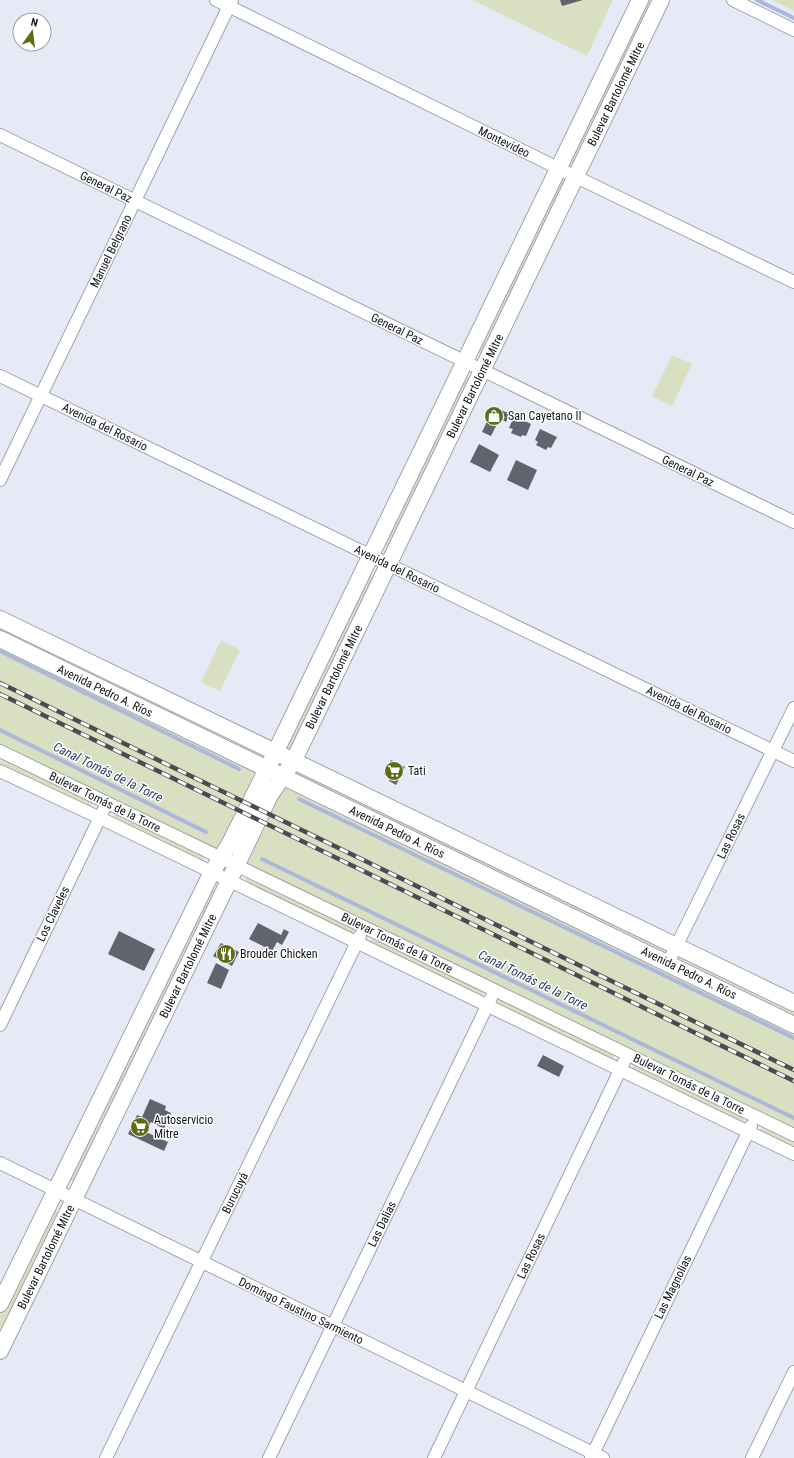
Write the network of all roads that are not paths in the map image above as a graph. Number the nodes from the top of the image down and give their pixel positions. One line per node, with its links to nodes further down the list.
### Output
1 (216, 0): 5 (street, Montevideo)
2 (640, 0): 8 (main road, Bulevar Bartolomé Mitre)
3 (661, 0): 9 (main road, Bulevar Bartolomé Mitre)
4 (733, 0): 6 (street)
5 (231, 3): 8 (street, Montevideo); 10 (street, Manuel Belgrano)
6 (794, 30)
7 (0, 135): 10 (street, General Paz)
8 (558, 168): 9 (street, Montevideo); 12 (main road, Bulevar Bartolomé Mitre)
9 (576, 177): 11 (street, Montevideo); 13 (main road, Bulevar Bartolomé Mitre)
10 (135, 201): 12 (street, General Paz); 15 (street, Manuel Belgrano)
11 (794, 282)
12 (465, 362): 13 (street, General Paz); 18 (main road, Bulevar Bartolomé Mitre)
13 (482, 370): 17 (street, General Paz); 19 (main road, Bulevar Bartolomé Mitre)
14 (0, 376): 15 (street, Avenida del Rosario)
15 (41, 396): 16 (street, Manuel Belgrano); 18 (street, Avenida del Rosario)
16 (0, 480)
17 (794, 522)
18 (371, 556): 19 (street, Avenida del Rosario); 25 (main road, Bulevar Bartolomé Mitre)
19 (388, 564): 24 (street, Avenida del Rosario); 27 (main road, Bulevar Bartolomé Mitre)
20 (0, 619): 25 (main road, Avenida Pedro A. Ríos)
21 (0, 640): 28 (main road, Avenida Pedro A. Ríos)
22 (794, 708): 24 (street, Las Rosas)
23 (0, 751): 31 (street, Bulevar Tomás de la Torre)
24 (773, 751): 26 (street, Avenida del Rosario); 39 (street, Las Rosas)
25 (275, 753): 27 (main road, Avenida Pedro A. Ríos); 28 (main road, Bulevar Bartolomé Mitre)
26 (794, 761)
27 (293, 762): 30 (main road, Bulevar Bartolomé Mitre); 39 (main road, Avenida Pedro A. Ríos)
28 (267, 769): 30 (main road, Avenida Pedro A. Ríos); 33 (main road, Bulevar Bartolomé Mitre)
29 (0, 771): 32 (street, Bulevar Tomás de la Torre)
30 (283, 777): 34 (main road, Bulevar Bartolomé Mitre); 40 (main road, Avenida Pedro A. Ríos)
31 (107, 803): 32 (street, Los Claveles); 33 (street, Bulevar Tomás de la Torre)
32 (100, 818): 35 (street, Bulevar Tomás de la Torre); 45 (street, Los Claveles)
33 (221, 857): 34 (street, Bulevar Tomás de la Torre); 35 (main road, Bulevar Bartolomé Mitre)
34 (237, 865): 36 (main road, Bulevar Bartolomé Mitre); 37 (street, Bulevar Tomás de la Torre)
35 (212, 872): 36 (street, Bulevar Tomás de la Torre); 53 (main road, Bulevar Bartolomé Mitre)
36 (229, 881): 38 (street, Bulevar Tomás de la Torre); 54 (main road, Bulevar Bartolomé Mitre)
37 (364, 927): 38 (street, Burucuyá); 41 (street, Bulevar Tomás de la Torre)
38 (357, 942): 43 (street, Bulevar Tomás de la Torre); 55 (street, Burucuyá)
39 (676, 946): 40 (street, Las Rosas); 42 (main road, Avenida Pedro A. Ríos)
40 (668, 963): 44 (main road, Avenida Pedro A. Ríos)
41 (495, 990): 43 (street, Las Dalias); 46 (street, Bulevar Tomás de la Torre)
42 (794, 1003)
43 (488, 1006): 47 (street, Bulevar Tomás de la Torre); 57 (street, Las Dalias)
44 (794, 1024)
45 (0, 1025)
46 (627, 1054): 47 (street, Las Rosas); 48 (street, Bulevar Tomás de la Torre)
47 (620, 1070): 49 (street, Bulevar Tomás de la Torre); 60 (street, Las Rosas)
48 (756, 1116): 49 (street, Las Magnolias); 50 (street, Bulevar Tomás de la Torre)
49 (748, 1132): 51 (street, Bulevar Tomás de la Torre); 61 (street, Las Magnolias)
50 (794, 1135)
51 (794, 1154)
52 (0, 1163): 53 (street, Domingo Faustino Sarmiento)
53 (56, 1190): 54 (street, Domingo Faustino Sarmiento); 56 (main road, Bulevar Bartolomé Mitre)
54 (74, 1199): 55 (street, Domingo Faustino Sarmiento); 58 (main road, Bulevar Bartolomé Mitre)
55 (201, 1262): 57 (street, Domingo Faustino Sarmiento); 62 (street, Burucuyá)
56 (0, 1304)
57 (332, 1326): 60 (street, Domingo Faustino Sarmiento); 63 (street, Las Dalias)
58 (0, 1351)
59 (794, 1372): 65 (street)
60 (466, 1391): 61 (street, Domingo Faustino Sarmiento); 64 (street, Las Rosas)
61 (596, 1456)
62 (106, 1458)
63 (269, 1458)
64 (434, 1458)
65 (752, 1458)

